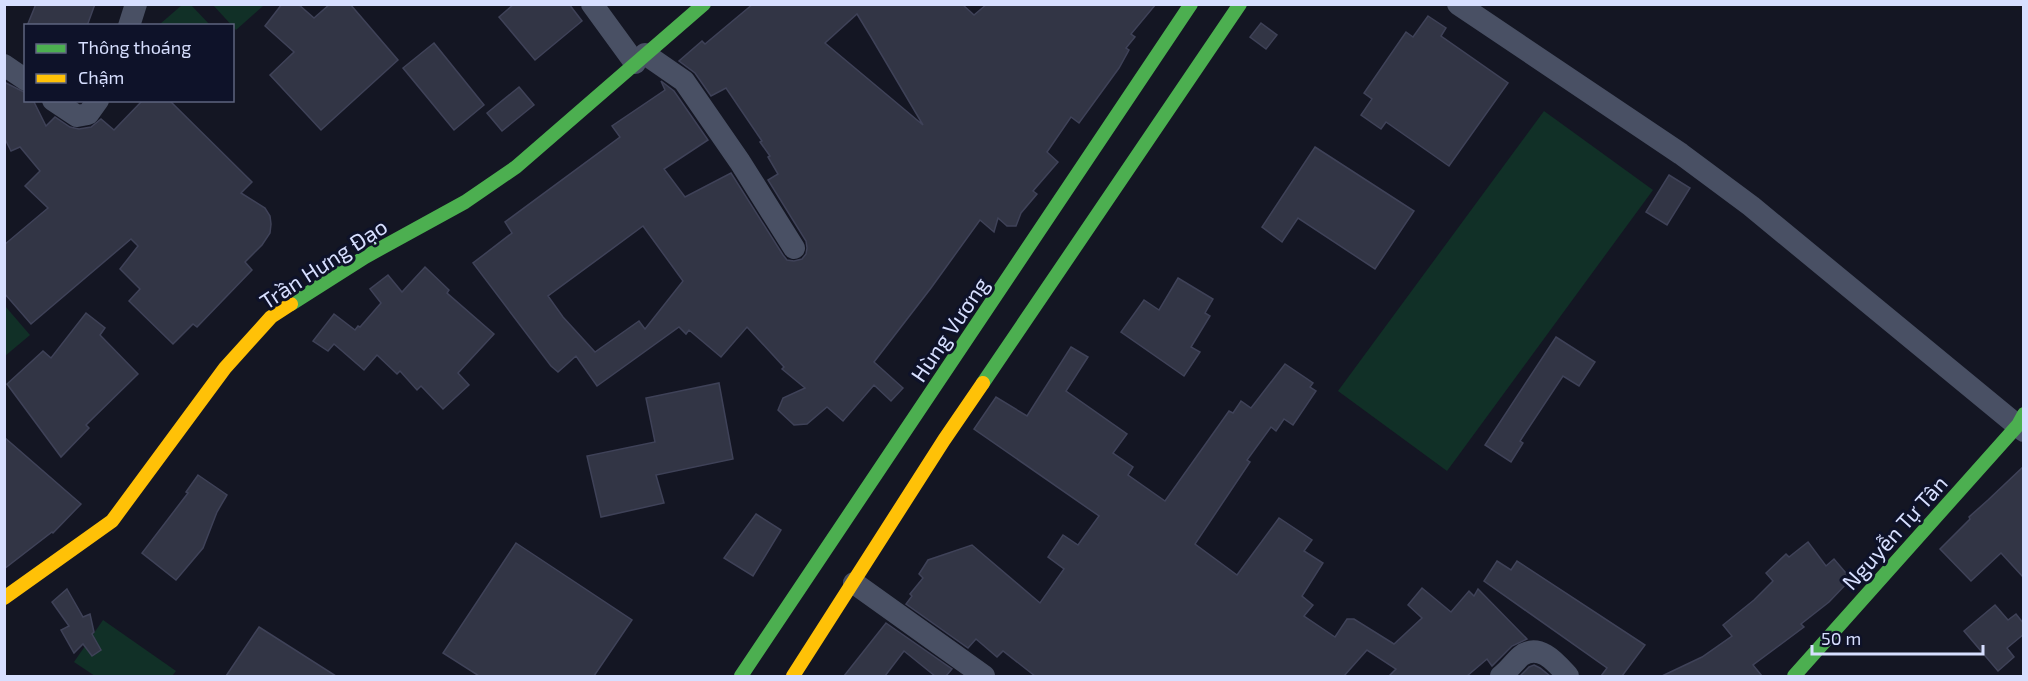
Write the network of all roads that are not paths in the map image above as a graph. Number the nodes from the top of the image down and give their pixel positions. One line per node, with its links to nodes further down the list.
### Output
1 (136, 4): 7 (street)
2 (592, 4): 8 (street)
3 (705, 4): 8 (main road, Trần Hưng Đạo)
4 (1191, 4): 17 (main road, Hùng Vương)
5 (1240, 4): 15 (main road)
6 (1458, 4): 14 (street)
7 (130, 24)
8 (640, 58): 13 (street); 16 (main road, Trần Hưng Đạo)
9 (4, 65): 10 (street)
10 (24, 79)
11 (56, 102): 12 (street)
12 (97, 102)
13 (794, 248)
14 (2022, 423): 22 (main road, Nguyễn Tự Tân)
15 (854, 584): 18 (main road); 19 (street)
16 (4, 598)
17 (741, 676)
18 (792, 676)
19 (984, 676)
20 (1501, 676): 21 (street)
21 (1568, 676)
22 (1794, 676)

